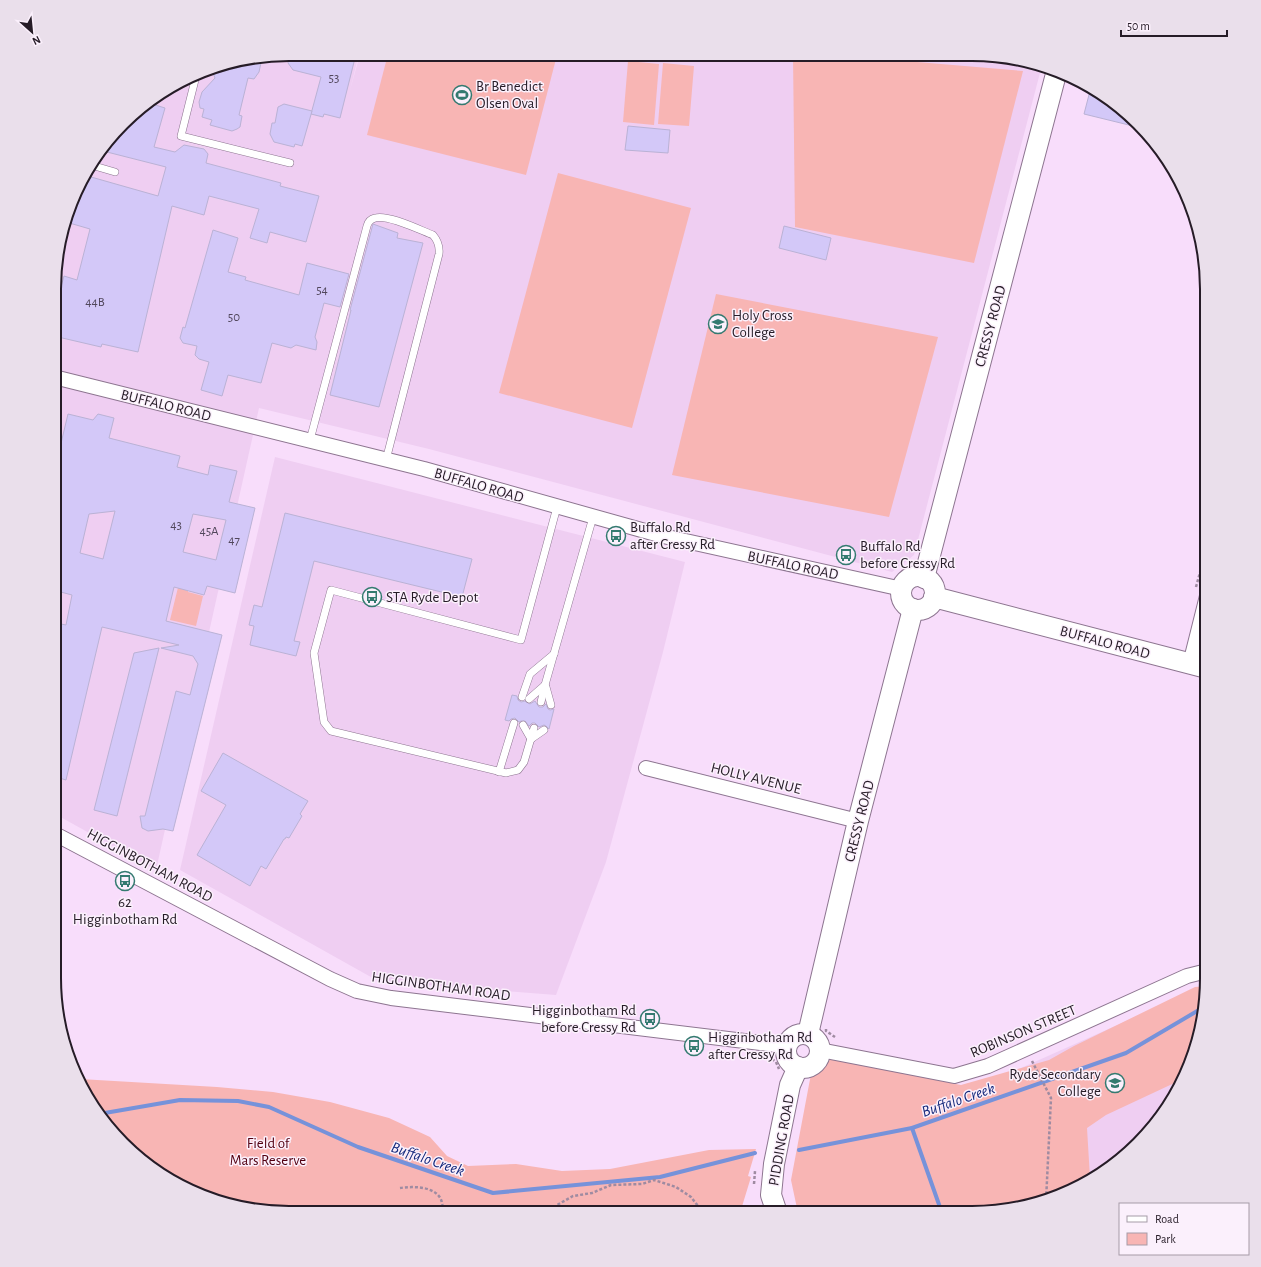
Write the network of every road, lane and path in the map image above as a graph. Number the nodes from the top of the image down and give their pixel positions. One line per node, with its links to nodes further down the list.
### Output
1 (1055, 77): 11 (street, CRESSY ROAD)
2 (195, 81): 3 (lane)
3 (290, 162)
4 (96, 167): 5 (lane)
5 (114, 172)
6 (61, 379): 7 (street, BUFFALO ROAD)
7 (310, 440): 8 (street, BUFFALO ROAD); 8 (lane)
8 (386, 460): 9 (street, BUFFALO ROAD)
9 (556, 507): 10 (street, BUFFALO ROAD); 27 (lane)
10 (593, 517): 12 (street, BUFFALO ROAD); 16 (lane)
11 (924, 578): 12 (street); 13 (street)
12 (902, 589): 14 (street)
13 (934, 597): 14 (street); 17 (street, BUFFALO ROAD)
14 (913, 609): 28 (street, CRESSY ROAD)
15 (1200, 648): 17 (street)
16 (554, 653): 18 (lane); 18 (lane)
17 (1198, 666)
18 (545, 685): 19 (lane); 20 (lane)
19 (541, 702)
20 (551, 705)
21 (514, 723): 27 (lane)
22 (523, 725): 25 (lane)
23 (534, 728): 25 (lane)
24 (544, 730): 25 (lane)
25 (531, 739): 27 (lane)
26 (646, 768): 28 (street, HOLLY AVENUE)
27 (499, 772)
28 (858, 821): 32 (street, CRESSY ROAD)
29 (61, 837): 34 (street, HIGGINBOTHAM ROAD)
30 (1200, 973): 36 (street, ROBINSON STREET)
31 (827, 1027): 33 (path)
32 (808, 1034): 34 (street); 35 (street)
33 (835, 1037)
34 (786, 1046): 37 (street)
35 (820, 1050): 36 (street, ROBINSON STREET); 37 (street)
36 (1026, 1050): 39 (path)
37 (798, 1068): 43 (street, PIDDING ROAD)
38 (400, 1188): 40 (path)
39 (1046, 1194)
40 (442, 1206)
41 (556, 1206): 42 (path)
42 (698, 1206)
43 (775, 1206)

